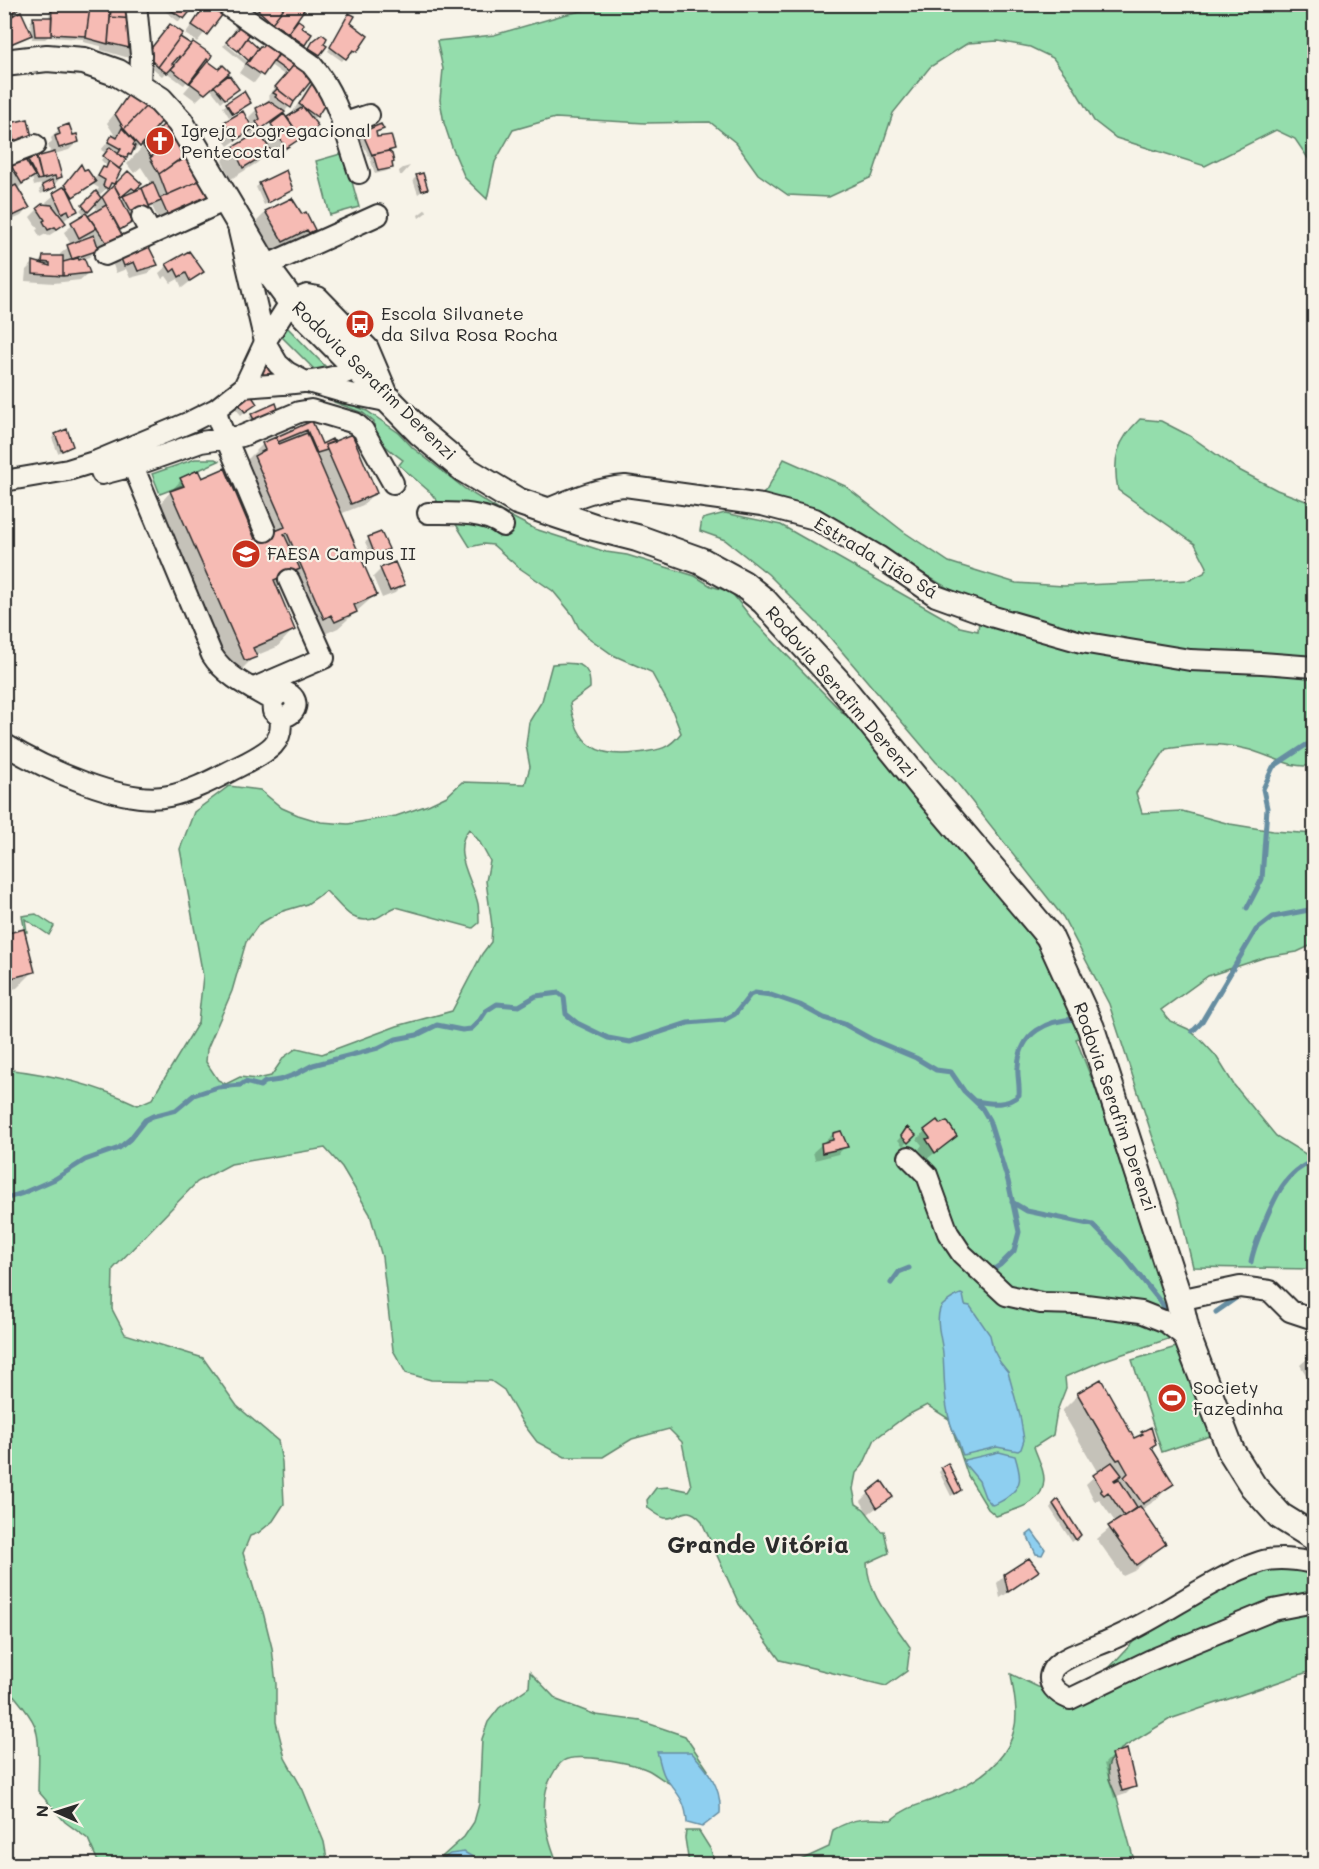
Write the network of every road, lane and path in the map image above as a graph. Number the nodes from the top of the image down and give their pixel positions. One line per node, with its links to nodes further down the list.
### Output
1 (136, 4): 4 (street)
2 (225, 4): 5 (street)
3 (4, 63): 4 (main road, Rodovia Serafim Derenzi)
4 (140, 86): 10 (main road, Rodovia Serafim Derenzi)
5 (340, 115): 6 (street); 9 (street)
6 (369, 115)
7 (35, 145): 8 (street)
8 (4, 157)
9 (359, 173)
10 (232, 210): 12 (street); 13 (main road, Rodovia Serafim Derenzi); 15 (street)
11 (378, 215): 13 (street)
12 (105, 255)
13 (265, 266): 14 (main road, Rodovia Serafim Derenzi)
14 (291, 301): 15 (street); 16 (main road, Rodovia Serafim Derenzi)
15 (265, 342): 17 (street); 18 (street)
16 (364, 362): 17 (street); 19 (main road, Rodovia Serafim Derenzi)
17 (304, 381): 18 (street); 19 (street)
18 (244, 387): 20 (street)
19 (391, 402): 28 (main road, Rodovia Serafim Derenzi)
20 (216, 409): 21 (street); 22 (street)
21 (190, 422): 23 (street); 24 (street)
22 (226, 439): 23 (street); 27 (street); 31 (street)
23 (201, 442): 25 (street)
24 (97, 461): 25 (street); 26 (street)
25 (133, 466): 34 (street)
26 (4, 481)
27 (393, 483)
28 (543, 511): 33 (street, Estrada Tião Sá); 37 (main road, Rodovia Serafim Derenzi)
29 (428, 513): 30 (street)
30 (503, 526)
31 (265, 531)
32 (289, 580): 34 (street)
33 (1314, 667)
34 (252, 689): 35 (street)
35 (6, 748)
36 (909, 1156): 39 (street)
37 (1179, 1300): 38 (street); 39 (main road, Rodovia Serafim Derenzi)
38 (1308, 1317)
39 (1188, 1339): 40 (main road, Rodovia Serafim Derenzi)
40 (1314, 1537)
41 (1314, 1564): 42 (street)
42 (1314, 1602)

